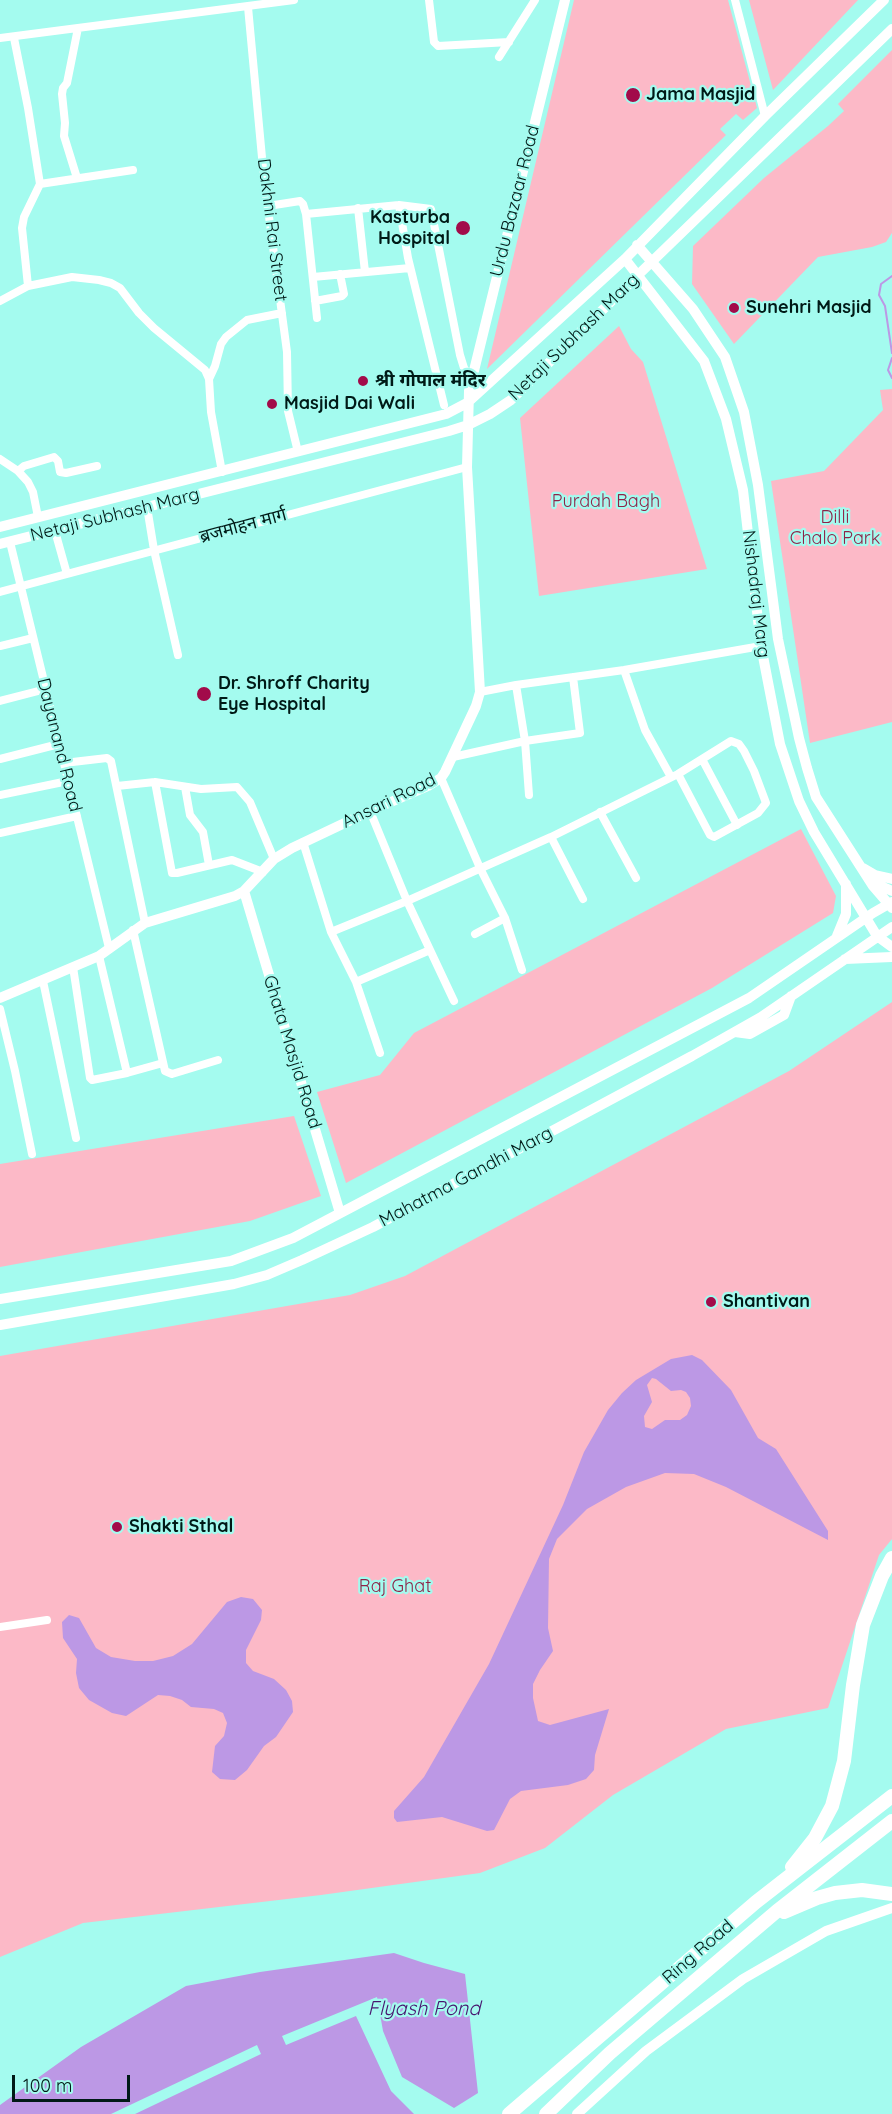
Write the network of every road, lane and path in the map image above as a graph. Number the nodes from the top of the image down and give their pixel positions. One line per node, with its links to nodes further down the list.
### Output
1 (294, 0): 7 (street)
2 (429, 0): 12 (street)
3 (535, 0): 12 (street)
4 (566, 0): 36 (main road, Urdu Bazaar Road)
5 (735, 0): 14 (street)
6 (884, 0): 14 (main road, Netaji Subhash Marg)
7 (248, 7): 8 (street); 19 (street, Dakhni Rai Street)
8 (78, 28): 11 (street); 16 (street)
9 (892, 29): 24 (main road, Netaji Subhash Marg)
10 (0, 38): 11 (street)
11 (14, 38): 17 (street)
12 (509, 42): 13 (street)
13 (499, 57)
14 (765, 116): 22 (main road, Netaji Subhash Marg)
15 (133, 170): 16 (street)
16 (77, 178): 17 (street)
17 (40, 184): 30 (street)
18 (399, 205): 20 (street); 25 (street); 36 (street)
19 (268, 206): 21 (street); 33 (street, Dakhni Rai Street)
20 (358, 208): 21 (street); 26 (street)
21 (306, 214): 29 (street)
22 (637, 245): 23 (main road, Netaji Subhash Marg); 24 (main road, Nishadraj Marg)
23 (625, 259): 28 (main road, Nishadraj Marg); 37 (main road, Netaji Subhash Marg)
24 (653, 261): 28 (main road, Netaji Subhash Marg); 88 (main road, Nishadraj Marg)
25 (410, 268): 26 (street); 38 (street)
26 (365, 272): 27 (street)
27 (340, 274): 29 (street); 32 (street)
28 (637, 276): 39 (main road, Netaji Subhash Marg); 57 (main road, Nishadraj Marg)
29 (313, 277): 32 (street)
30 (28, 286): 31 (street); 35 (street)
31 (0, 301)
32 (315, 301): 34 (street)
33 (282, 313): 35 (street); 40 (street, Dakhni Rai Street)
34 (317, 318)
35 (208, 379): 45 (street)
36 (471, 379): 37 (main road, Urdu Bazaar Road)
37 (467, 403): 39 (main road, Ansari Road); 40 (main road, Netaji Subhash Marg)
38 (444, 405)
39 (468, 425): 43 (main road, Ansari Road); 46 (main road, Netaji Subhash Marg)
40 (298, 452): 45 (main road, Netaji Subhash Marg)
41 (0, 459): 44 (street)
42 (97, 466): 44 (street)
43 (466, 466): 51 (street, ब्रजमोहन मार्ग); 63 (main road, Ansari Road)
44 (18, 471): 47 (street)
45 (222, 472): 47 (main road, Netaji Subhash Marg)
46 (147, 507): 49 (main road, Netaji Subhash Marg); 51 (street)
47 (38, 517): 48 (main road, Netaji Subhash Marg)
48 (0, 527)
49 (55, 531): 50 (main road, Netaji Subhash Marg); 52 (street)
50 (5, 543): 53 (street, Dayanand Road)
51 (154, 550): 52 (street, ब्रजमोहन मार्ग); 58 (street)
52 (67, 574): 53 (street, ब्रजमोहन मार्ग)
53 (21, 586): 54 (street, ब्रजमोहन मार्ग); 55 (street, Dayanand Road)
54 (0, 592)
55 (33, 638): 56 (street); 62 (street, Dayanand Road)
56 (0, 646)
57 (761, 646): 59 (street); 94 (main road, Nishadraj Marg)
58 (178, 656)
59 (624, 670): 60 (street); 71 (street)
60 (573, 677): 61 (street); 65 (street)
61 (516, 685): 63 (street); 65 (street)
62 (46, 689): 64 (street); 66 (street, Dayanand Road)
63 (480, 692): 67 (main road, Ansari Road)
64 (0, 701)
65 (525, 741): 67 (street); 78 (street)
66 (59, 744): 68 (street); 70 (street, Dayanand Road)
67 (453, 757): 72 (main road, Ansari Road)
68 (0, 759)
69 (702, 759): 71 (street); 82 (street); 82 (street)
70 (64, 763): 73 (street, Dayanand Road); 75 (street)
71 (675, 776): 80 (street); 82 (street)
72 (441, 778): 79 (main road, Ansari Road); 89 (street)
73 (68, 781): 77 (street); 81 (street, Dayanand Road)
74 (154, 782): 75 (street); 76 (street); 87 (street)
75 (117, 786): 102 (street)
76 (185, 787): 86 (street); 87 (street)
77 (0, 795)
78 (529, 795)
79 (370, 811): 85 (main road, Ansari Road); 98 (street)
80 (600, 812): 84 (street); 91 (street)
81 (77, 816): 83 (street); 110 (street, Dayanand Road)
82 (737, 825)
83 (0, 833)
84 (551, 837): 89 (street); 97 (street)
85 (303, 842): 86 (main road, Ansari Road); 105 (street)
86 (274, 859): 90 (main road, Ansari Road)
87 (209, 866): 90 (street)
88 (860, 866): 92 (main road, Nishadraj Marg); 93 (main road)
89 (480, 868): 98 (street); 100 (street)
90 (263, 872): 96 (main road, Ansari Road)
91 (636, 878)
92 (869, 880): 95 (main road); 99 (main road, Nishadraj Marg)
93 (892, 880): 95 (main road)
94 (846, 883): 101 (main road, Nishadraj Marg); 108 (main road)
95 (887, 890)
96 (244, 891): 102 (main road, Ansari Road); 128 (main road, Ghata Masjid Road)
97 (583, 899)
98 (407, 901): 105 (street); 111 (street)
99 (891, 905): 101 (main road, Mahatma Gandhi Marg)
100 (505, 918): 106 (street); 116 (street)
101 (866, 918): 107 (main road, Nishadraj Marg); 108 (main road, Mahatma Gandhi Marg)
102 (145, 923): 104 (main road, Ansari Road)
103 (892, 927): 107 (main road, Mahatma Gandhi Marg)
104 (133, 930): 110 (main road, Ansari Road); 124 (street)
105 (331, 932): 118 (street)
106 (475, 934)
107 (877, 936): 109 (main road); 114 (main road, Mahatma Gandhi Marg)
108 (835, 939): 128 (main road, Mahatma Gandhi Marg)
109 (892, 947)
110 (109, 948): 112 (main road, Ansari Road)
111 (430, 950): 118 (street); 120 (street)
112 (99, 956): 115 (main road, Ansari Road); 125 (street)
113 (892, 957): 114 (main road)
114 (844, 959): 130 (main road, Mahatma Gandhi Marg)
115 (73, 967): 117 (main road, Ansari Road); 125 (street)
116 (522, 970)
117 (43, 981): 119 (main road, Ansari Road); 126 (street)
118 (356, 982): 122 (street)
119 (0, 998)
120 (454, 1001)
121 (0, 1009): 127 (street)
122 (380, 1053)
123 (218, 1060): 124 (street)
124 (163, 1063): 125 (street)
125 (127, 1073)
126 (76, 1138)
127 (32, 1154)
128 (340, 1213): 129 (main road, Mahatma Gandhi Marg)
129 (0, 1299)
130 (0, 1325)
131 (892, 1558): 136 (highway)
132 (47, 1620): 133 (street)
133 (0, 1627)
134 (892, 1796): 136 (highway, Ring Road)
135 (892, 1821): 139 (highway, Ring Road)
136 (773, 1889): 140 (highway, Ring Road)
137 (892, 1894): 139 (highway)
138 (892, 1908): 142 (main road)
139 (766, 1920): 141 (highway, Ring Road)
140 (509, 2114)
141 (546, 2114)
142 (577, 2114)

